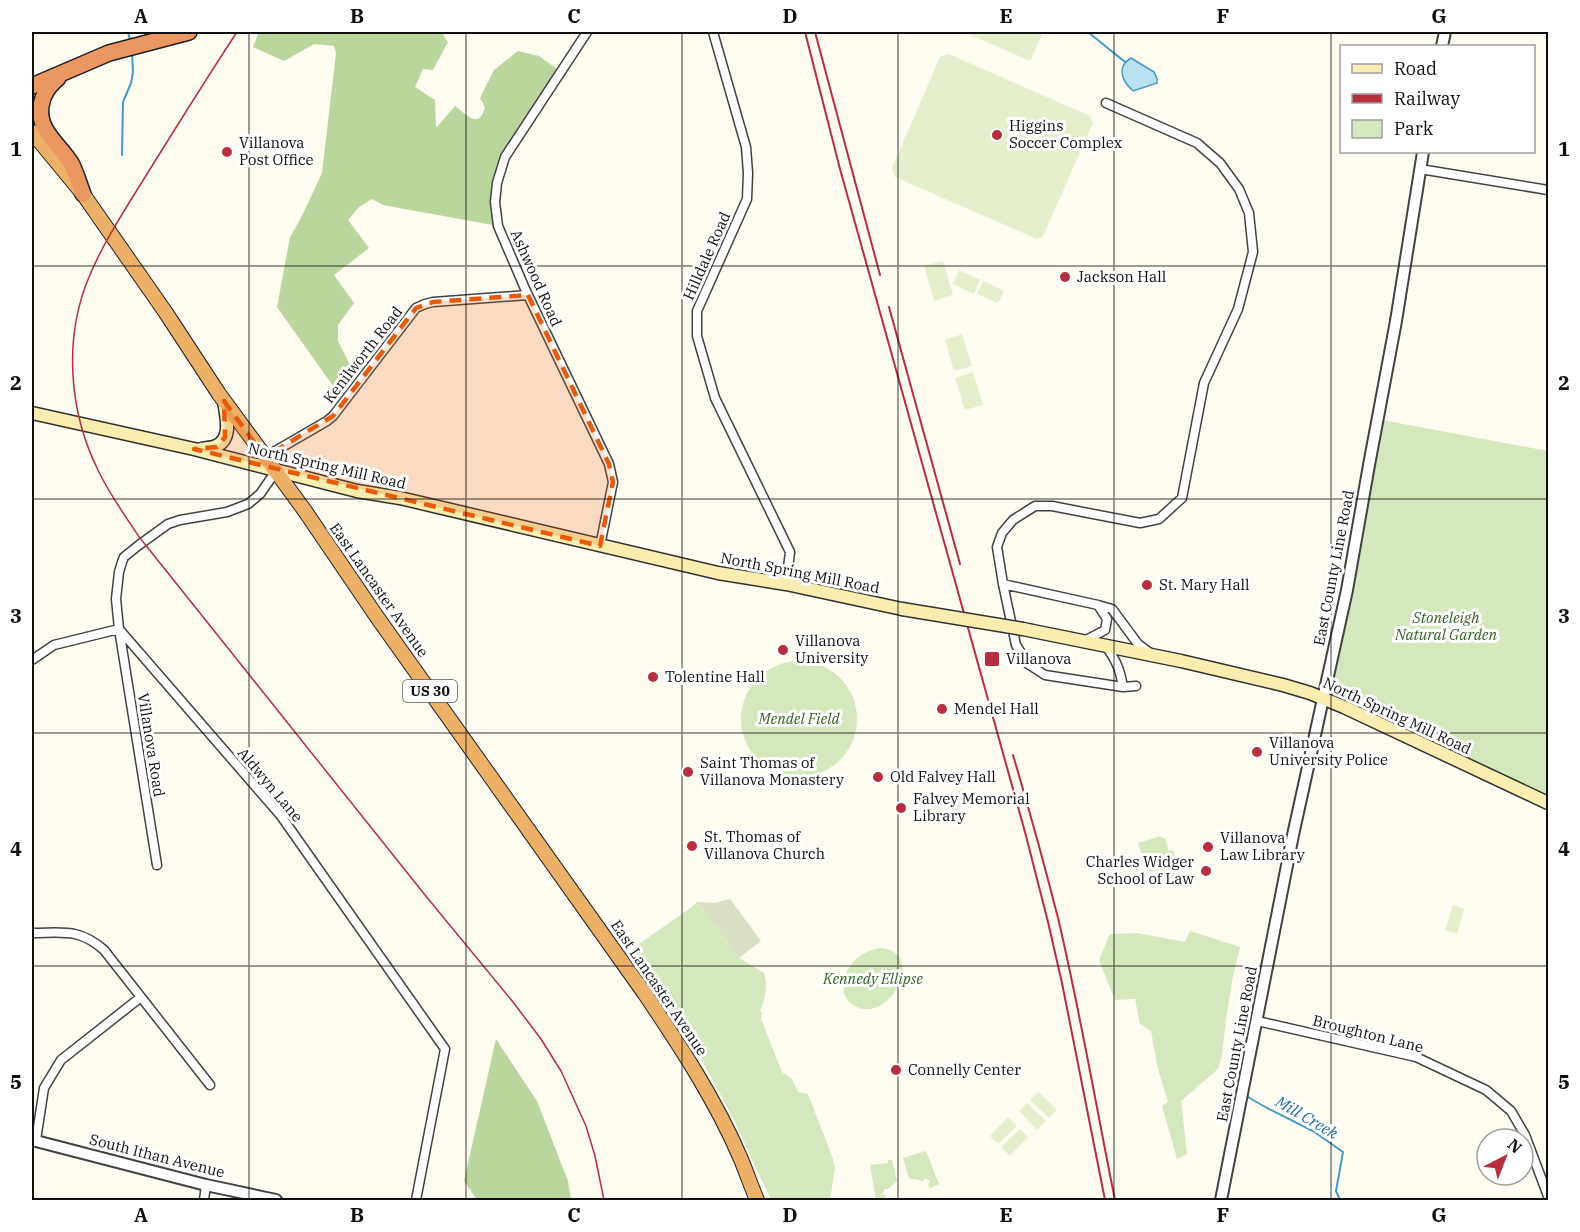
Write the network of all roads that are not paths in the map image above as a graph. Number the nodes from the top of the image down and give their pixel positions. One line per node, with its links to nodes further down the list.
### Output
1 (189, 32): 4 (highway)
2 (587, 32): 12 (street, Ashwood Road)
3 (713, 32): 19 (street, Hilldale Road)
4 (64, 72): 5 (highway); 11 (highway)
5 (32, 86)
6 (1106, 103): 20 (street)
7 (32, 132): 11 (highway, East Lancaster Avenue / US 30)
8 (1423, 153): 9 (street, East County Line Road)
9 (1420, 169): 10 (street); 29 (street, East County Line Road)
10 (1548, 190)
11 (83, 194): 13 (highway, East Lancaster Avenue / US 30)
12 (528, 296): 16 (street, Kenilworth Road); 18 (street, Ashwood Road)
13 (224, 401): 15 (main road); 16 (highway, East Lancaster Avenue / US 30)
14 (32, 413): 15 (main road, North Spring Mill Road)
15 (194, 449): 17 (main road, North Spring Mill Road)
16 (265, 457): 17 (highway, East Lancaster Avenue / US 30)
17 (276, 471): 18 (main road, North Spring Mill Road); 22 (street); 42 (highway, East Lancaster Avenue / US 30)
18 (600, 546): 19 (main road, North Spring Mill Road)
19 (786, 584): 23 (main road, North Spring Mill Road, bridge)
20 (1002, 584): 21 (street); 28 (street)
21 (1098, 605): 23 (street); 25 (street)
22 (119, 629): 26 (street); 31 (street, Villanova Road); 41 (street, Aldwyn Lane)
23 (1084, 641): 24 (main road, North Spring Mill Road)
24 (1105, 645): 25 (main road, North Spring Mill Road); 28 (street)
25 (1157, 656): 29 (main road, North Spring Mill Road)
26 (32, 660)
27 (1136, 686): 28 (street)
28 (1123, 687)
29 (1323, 697): 30 (main road, North Spring Mill Road); 34 (street, East County Line Road)
30 (1548, 803)
31 (157, 865)
32 (32, 933): 33 (street)
33 (141, 998): 35 (street); 36 (street)
34 (1257, 1022): 38 (street, Broughton Lane); 43 (street, East County Line Road)
35 (210, 1085)
36 (34, 1140): 37 (street, South Ithan Avenue)
37 (206, 1185): 39 (street); 40 (street, South Ithan Avenue)
38 (1548, 1196)
39 (204, 1200)
40 (276, 1200)
41 (416, 1200)
42 (757, 1200)
43 (1221, 1200)

